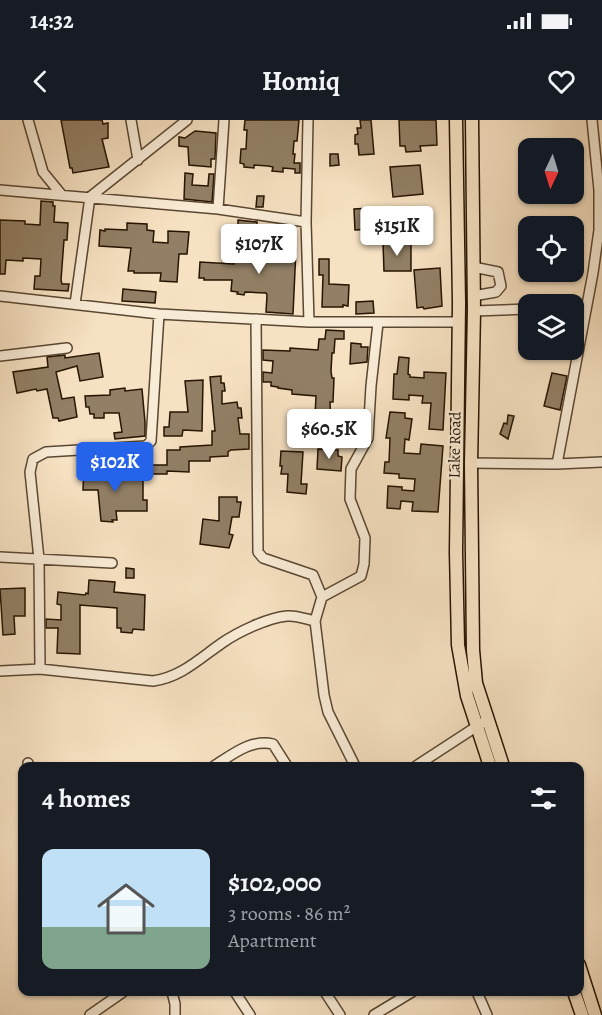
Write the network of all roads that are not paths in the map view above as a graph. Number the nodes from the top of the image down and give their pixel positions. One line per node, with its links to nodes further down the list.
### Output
1 (28, 120): 11 (street)
2 (131, 120): 9 (street)
3 (187, 120): 9 (street)
4 (224, 120): 13 (street)
5 (308, 120): 14 (street)
6 (456, 120): 25 (main road, Lake Road)
7 (472, 120): 16 (main road, Lake Road)
8 (592, 120): 15 (street)
9 (138, 160): 12 (street)
10 (0, 190): 11 (street)
11 (61, 194): 12 (street)
12 (90, 197): 13 (street); 19 (street)
13 (218, 209): 14 (street)
14 (306, 222): 24 (street)
15 (600, 230): 31 (street)
16 (473, 267): 18 (main road, Lake Road); 18 (street)
17 (0, 296): 19 (street)
18 (473, 296): 21 (main road, Lake Road)
19 (75, 304): 22 (street)
20 (518, 309): 21 (street)
21 (474, 311): 30 (main road, Lake Road)
22 (159, 314): 23 (street); 33 (street)
23 (256, 319): 24 (street); 35 (street)
24 (309, 322): 26 (street)
25 (459, 322): 26 (street); 39 (main road, Lake Road)
26 (378, 323): 35 (street)
27 (67, 348): 28 (street)
28 (0, 356)
29 (602, 462): 31 (street)
30 (471, 463): 31 (street); 39 (main road, Lake Road)
31 (557, 464)
32 (0, 557): 33 (street)
33 (39, 559): 34 (street); 37 (street)
34 (112, 563)
35 (322, 597): 36 (street)
36 (315, 621): 37 (street); 42 (street)
37 (40, 669): 38 (street)
38 (0, 671)
39 (482, 723): 43 (street); 44 (main road, Lake Road); 45 (main road, Lake Road)
40 (221, 762): 41 (street)
41 (284, 762)
42 (353, 762)
43 (422, 762)
44 (489, 762)
45 (501, 762)
46 (584, 981): 61 (main road)
47 (110, 996): 54 (street)
48 (173, 996): 55 (street)
49 (238, 996): 56 (street)
50 (328, 996): 57 (street)
51 (405, 996): 58 (street)
52 (479, 996): 59 (street)
53 (575, 996): 60 (main road)
54 (90, 1015)
55 (175, 1015)
56 (250, 1015)
57 (340, 1015)
58 (374, 1015)
59 (487, 1015)
60 (582, 1015)
61 (595, 1015)

